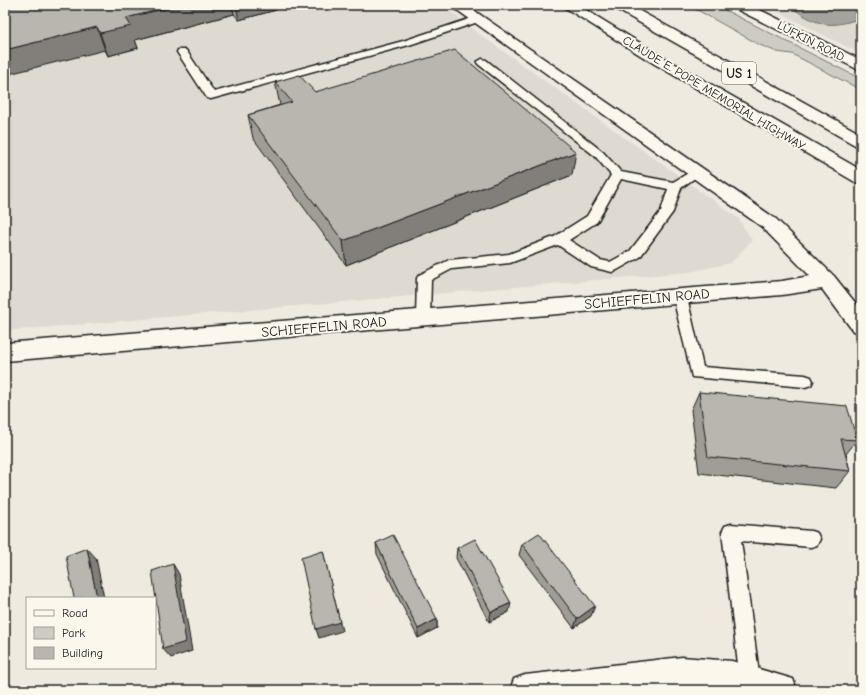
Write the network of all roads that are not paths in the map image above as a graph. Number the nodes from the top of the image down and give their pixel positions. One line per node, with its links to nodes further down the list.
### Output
1 (457, 5): 5 (main road)
2 (568, 5): 12 (main road, CLAUDE E. POPE MEMORIAL HIGHWAY / US 1)
3 (618, 5): 9 (main road, CLAUDE E. POPE MEMORIAL HIGHWAY / US 1)
4 (739, 5): 8 (main road, LUFKIN ROAD)
5 (478, 19): 6 (lane); 10 (main road)
6 (182, 52)
7 (482, 62): 11 (lane)
8 (861, 66)
9 (861, 140)
10 (697, 172): 13 (lane); 15 (main road)
11 (617, 175): 13 (lane); 14 (lane)
12 (861, 178)
13 (675, 186): 14 (lane)
14 (559, 240): 17 (lane)
15 (828, 281): 16 (main road, SCHIEFFELIN ROAD); 18 (main road)
16 (680, 297): 17 (main road, SCHIEFFELIN ROAD); 20 (lane)
17 (423, 318): 19 (main road, SCHIEFFELIN ROAD)
18 (861, 325)
19 (5, 352)
20 (805, 381)
21 (811, 539): 22 (lane)
22 (750, 681): 23 (main road); 24 (main road)
23 (525, 690)
24 (782, 690)

